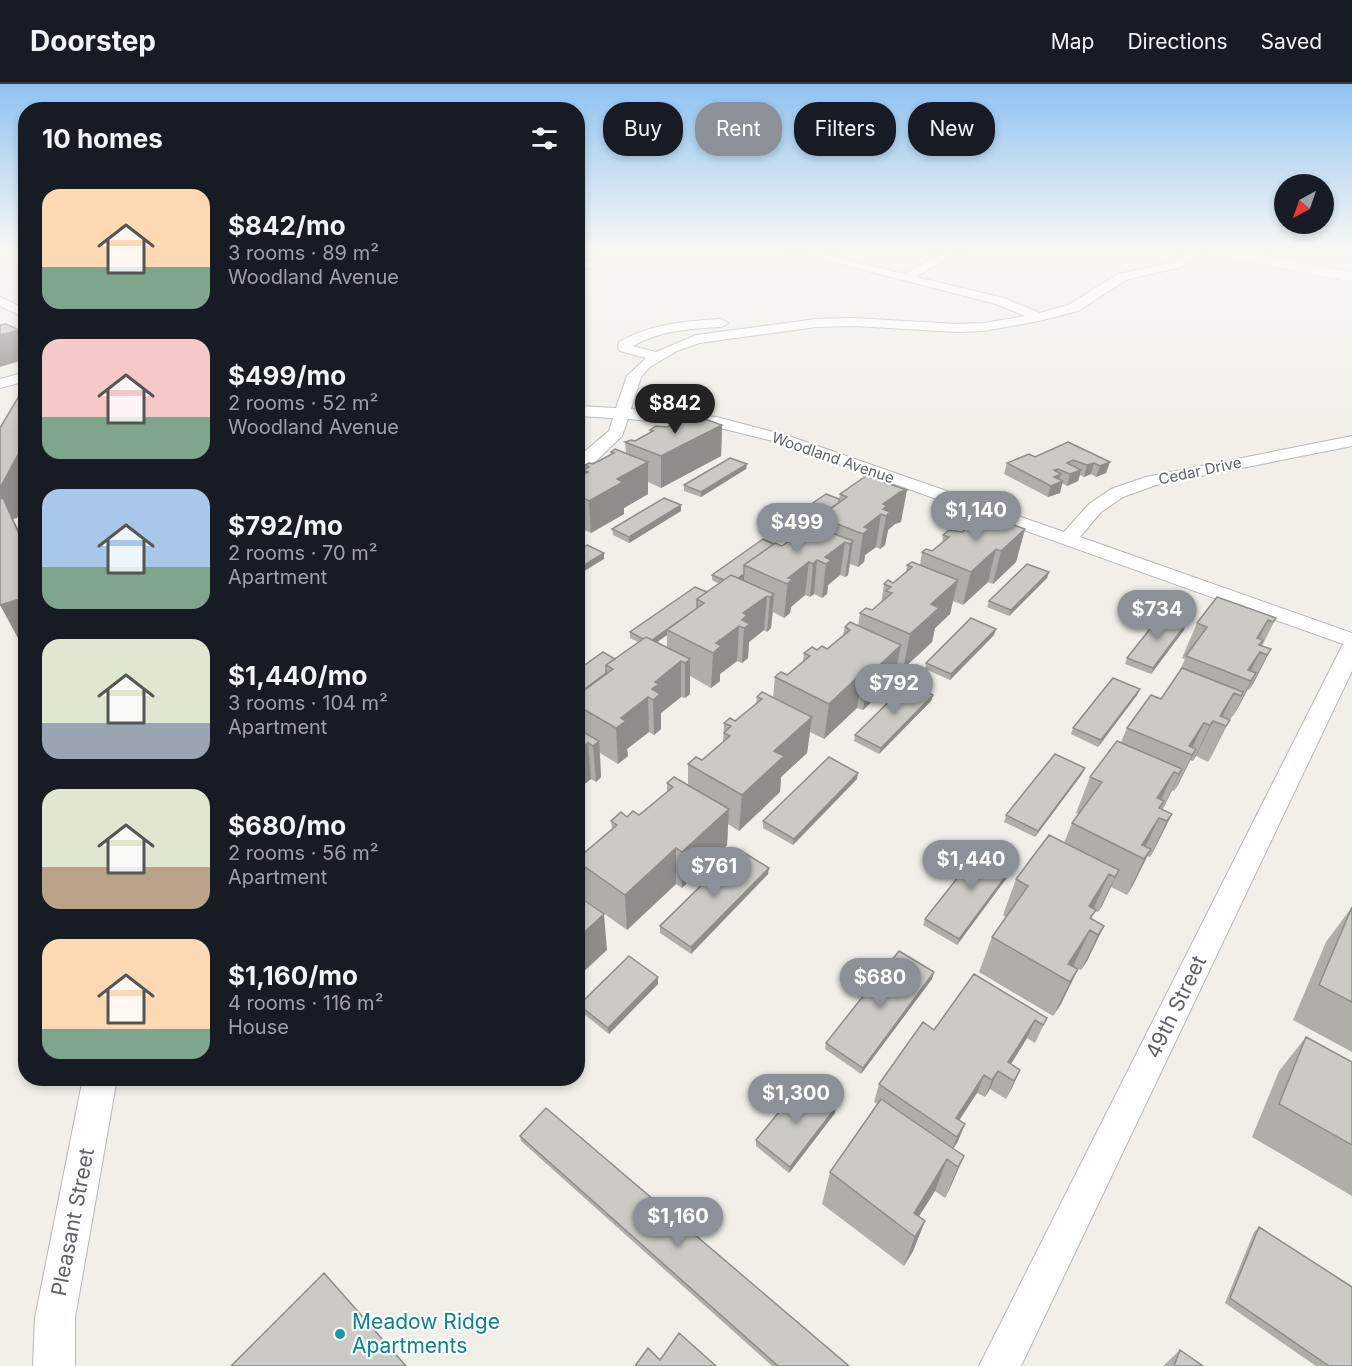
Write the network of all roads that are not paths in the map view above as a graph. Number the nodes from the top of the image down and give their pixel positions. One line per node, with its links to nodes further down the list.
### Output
1 (1019, 309): 3 (street)
2 (1070, 309): 3 (street)
3 (1039, 317): 4 (street)
4 (758, 330): 5 (street); 5 (street)
5 (656, 356): 9 (street)
6 (18, 378): 7 (street)
7 (0, 384)
8 (585, 411): 9 (street, Woodland Avenue)
9 (622, 414): 11 (street); 12 (street, Woodland Avenue)
10 (1352, 441): 12 (street, Cedar Drive)
11 (585, 460)
12 (1067, 540): 13 (street, Woodland Avenue)
13 (1350, 637): 16 (street, 49th Street)
14 (98, 1086): 15 (street, Pleasant Street)
15 (54, 1366)
16 (1000, 1366)

